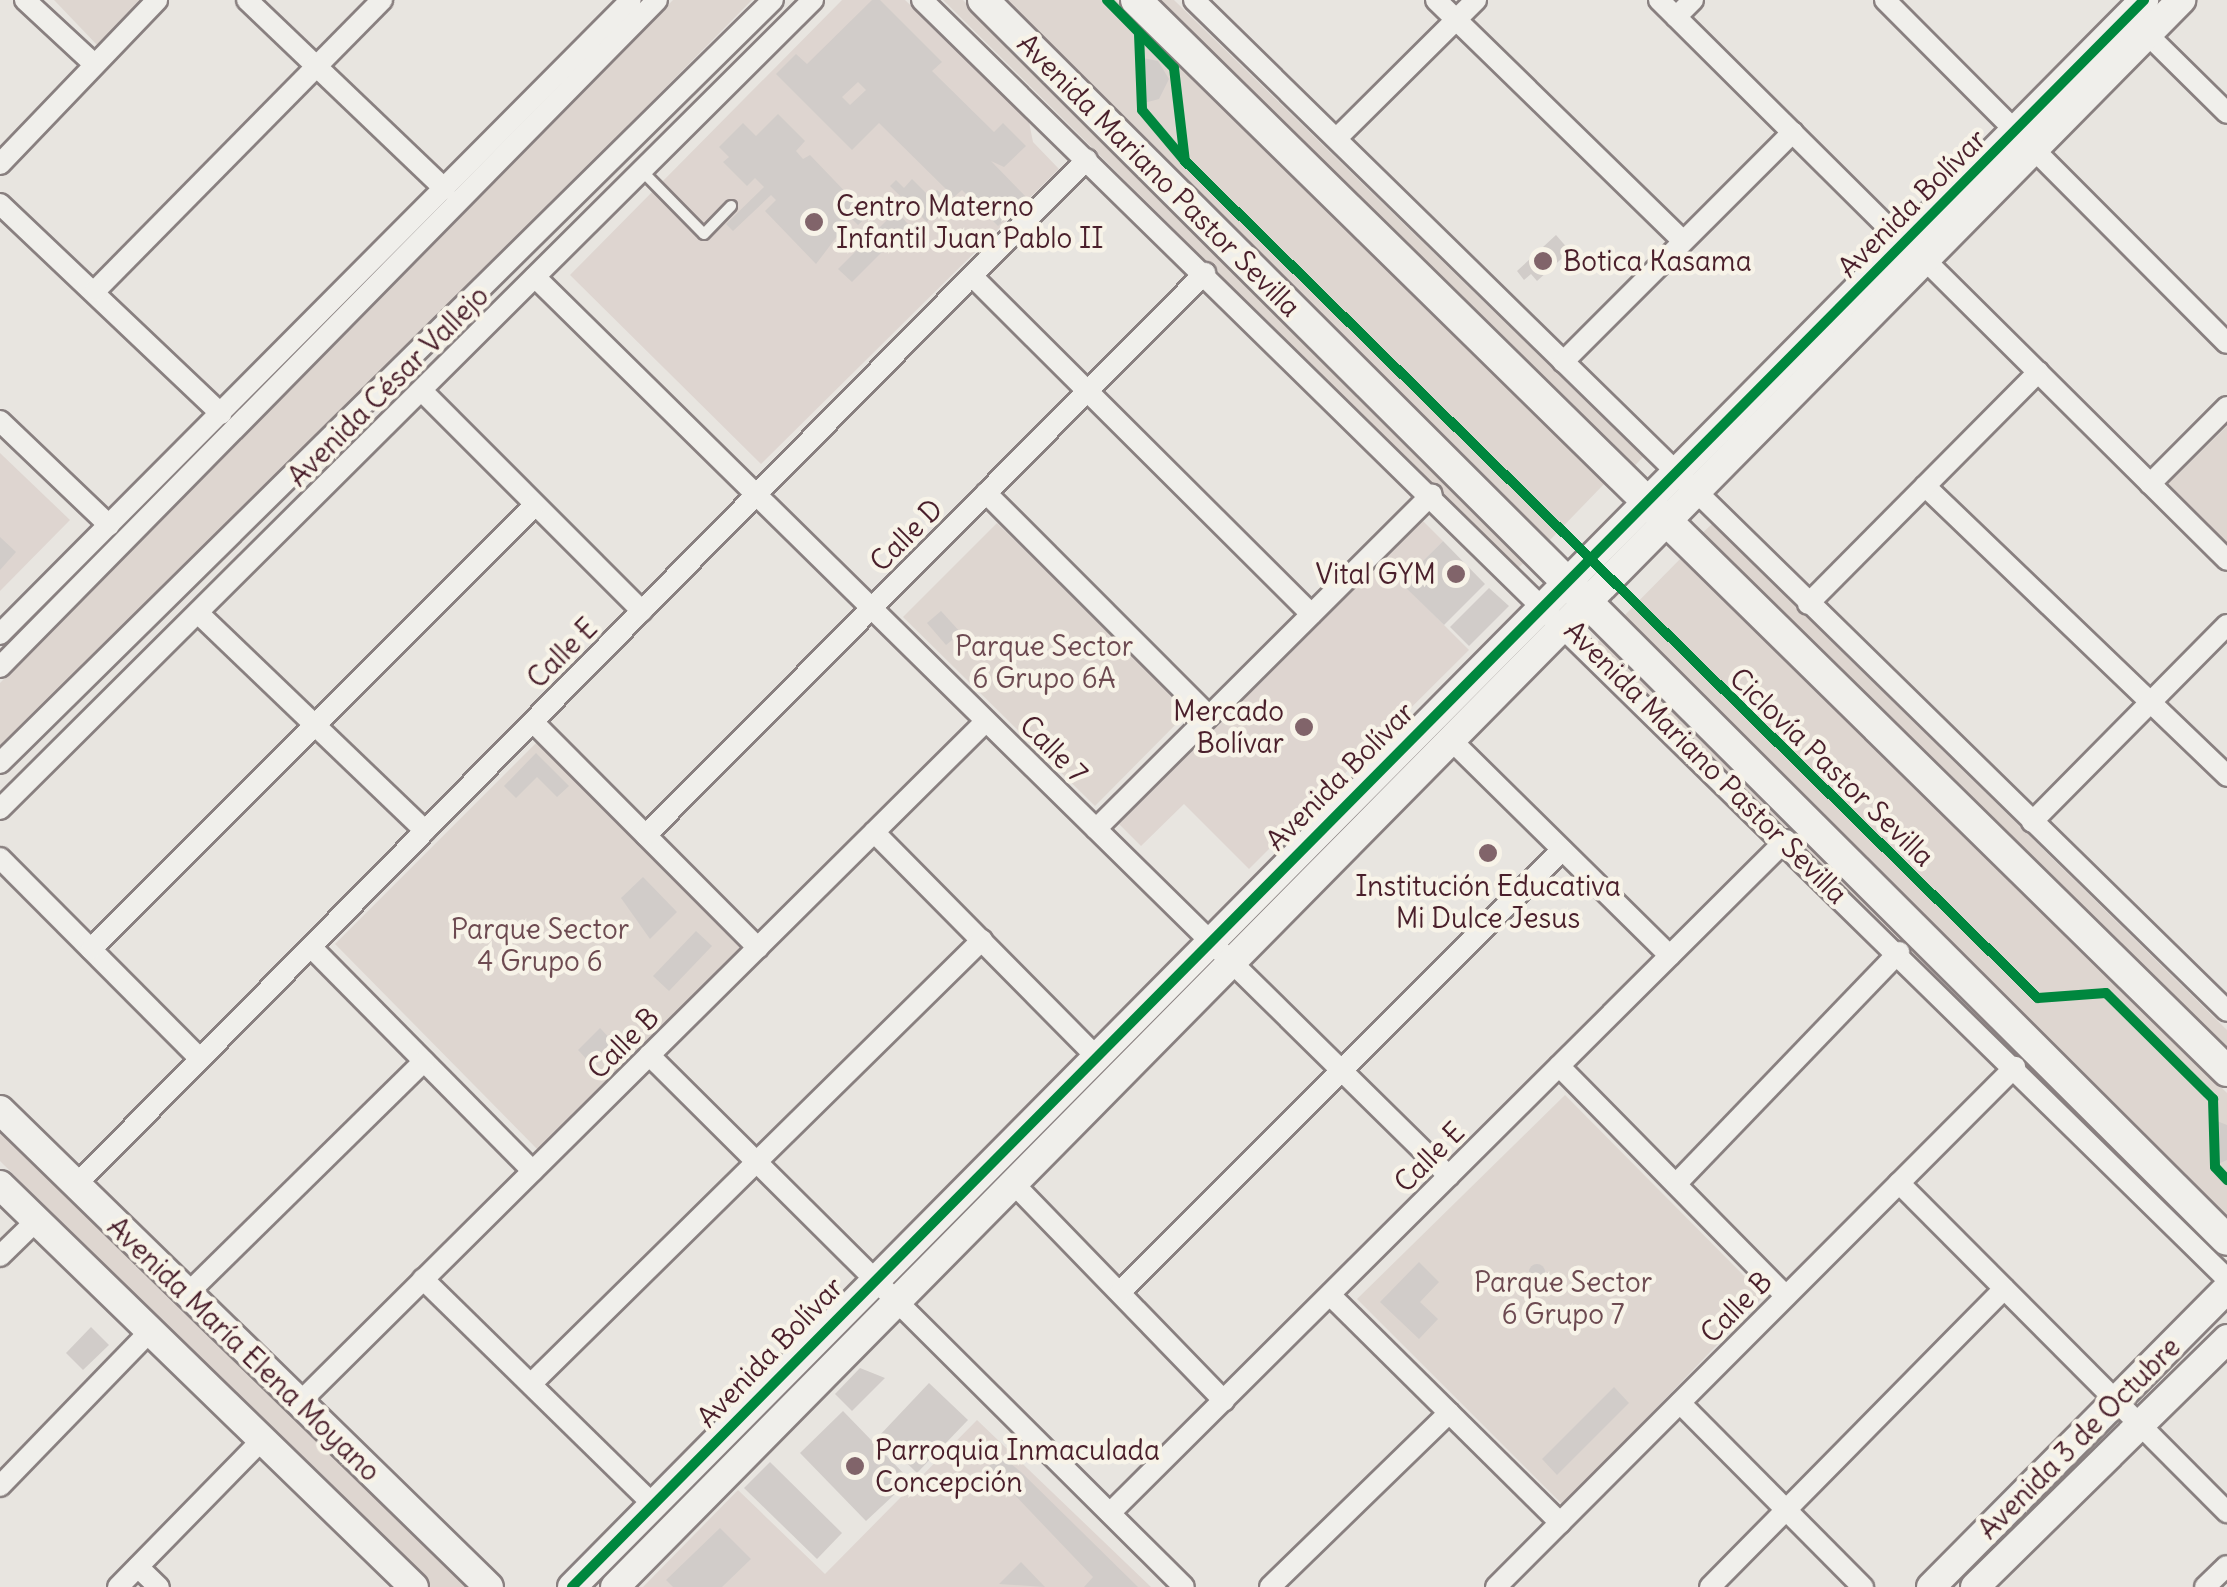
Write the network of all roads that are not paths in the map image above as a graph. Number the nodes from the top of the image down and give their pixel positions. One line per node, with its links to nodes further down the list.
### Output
1 (25, 0): 23 (street)
2 (157, 0): 23 (street)
3 (247, 0): 24 (street)
4 (382, 0): 24 (street)
5 (631, 0): 33 (street)
6 (657, 0): 72 (street)
7 (773, 0): 79 (street, Avenida César Vallejo)
8 (812, 0): 32 (street, Avenida César Vallejo)
9 (922, 0): 30 (street, Avenida Mariano Pastor Sevilla)
10 (983, 0): 62 (main road, Avenida Mariano Pastor Sevilla)
11 (1136, 0): 59 (main road)
12 (1194, 0): 28 (street)
13 (1436, 0): 21 (street)
14 (1476, 0): 21 (street)
15 (1659, 0): 20 (street)
16 (1692, 0): 20 (street)
17 (2144, 0): 26 (street, Avenida Bolívar)
18 (2181, 0): 22 (street, Avenida Bolívar)
19 (1899, 5): 26 (street)
20 (1676, 16): 27 (street)
21 (1456, 20): 28 (street); 36 (street)
22 (2147, 34): 25 (street); 29 (street, Avenida Bolívar)
23 (92, 62): 31 (street)
24 (316, 66): 33 (street); 42 (street)
25 (2227, 113)
26 (2016, 130): 29 (street); 37 (street, Avenida Bolívar)
27 (1792, 132): 36 (street); 37 (street)
28 (1337, 138): 44 (street)
29 (2037, 150): 38 (street, Avenida Bolívar); 43 (street)
30 (1087, 159): 39 (street, Avenida Mariano Pastor Sevilla); 40 (street, Calle E)
31 (0, 164)
32 (642, 171): 35 (lane); 41 (street, Avenida César Vallejo)
33 (446, 189): 49 (street)
34 (0, 204): 42 (street)
35 (731, 206)
36 (1683, 241): 44 (street)
37 (1904, 243): 51 (street, Avenida Bolívar)
38 (1926, 261): 45 (street); 56 (street, Avenida Bolívar)
39 (1205, 273): 46 (street, Calle D); 55 (street, Avenida Mariano Pastor Sevilla)
40 (972, 276): 46 (street); 57 (street, Calle E)
41 (535, 278): 47 (street, Avenida César Vallejo); 57 (street, Calle 7)
42 (94, 291): 49 (street)
43 (2227, 343)
44 (1563, 362): 51 (street)
45 (2038, 372): 52 (street); 53 (street)
46 (1088, 390): 54 (street, Calle D); 68 (street)
47 (422, 391): 58 (street); 67 (street, Avenida César Vallejo)
48 (2227, 407): 52 (street)
49 (221, 414): 60 (street)
50 (0, 420): 60 (street)
51 (1675, 474): 56 (street); 59 (street, Avenida Bolívar)
52 (2150, 484): 61 (street)
53 (1925, 486): 64 (street); 73 (street)
54 (986, 492): 65 (street, Calle D); 74 (street)
55 (1432, 494): 63 (street, Avenida Mariano Pastor Sevilla); 68 (street)
56 (1696, 494): 59 (street, Avenida Bolívar); 64 (street)
57 (756, 495): 65 (street, Calle 7); 66 (street, Calle E)
58 (535, 505): 66 (street); 77 (street)
59 (1657, 512): 62 (street, Avenida Bolívar); 106 (main road)
60 (109, 526): 71 (street)
61 (2227, 560)
62 (1578, 590): 63 (street, Avenida Bolívar); 69 (street, Avenida Bolívar); 117 (main road, Avenida Mariano Pastor Sevilla)
63 (1544, 603): 69 (street, Avenida Mariano Pastor Sevilla); 90 (street, Avenida Bolívar)
64 (1808, 604): 82 (street)
65 (872, 608): 75 (street, Calle 7); 86 (street, Calle D)
66 (642, 611): 76 (street, Calle E)
67 (199, 614): 77 (street); 81 (street, Avenida César Vallejo)
68 (1311, 614): 74 (street)
69 (1565, 623): 78 (street, Avenida Bolívar); 87 (street, Avenida Mariano Pastor Sevilla)
70 (2227, 625): 73 (street)
71 (0, 634)
72 (0, 667)
73 (2150, 702): 80 (street); 82 (street)
74 (1209, 716): 83 (street)
75 (986, 721): 83 (street, Calle 7); 85 (street, Calle B)
76 (533, 722): 84 (street, Calle E); 86 (street)
77 (316, 726): 84 (street); 94 (street)
78 (1449, 738): 88 (street); 97 (street, Avenida Bolívar)
79 (0, 763)
80 (2227, 776)
81 (0, 810)
82 (2032, 822): 98 (street)
83 (1096, 829): 90 (street, Calle 7)
84 (425, 831): 92 (street, Calle E)
85 (874, 832): 91 (street); 93 (street, Calle B)
86 (646, 835): 93 (street)
87 (1786, 840): 95 (street, Avenida Mariano Pastor Sevilla); 96 (street, Calle E)
88 (1562, 850): 96 (street); 105 (street)
89 (0, 858): 94 (street)
90 (1208, 939): 97 (street, Calle 7); 100 (street, Avenida Bolívar)
91 (982, 940): 100 (street); 108 (street)
92 (310, 947): 101 (street, Calle E); 102 (street)
93 (758, 948): 99 (street, Calle B)
94 (91, 949): 101 (street)
95 (1899, 952): 104 (street, Avenida Mariano Pastor Sevilla); 113 (street)
96 (1670, 956): 103 (street, Calle E)
97 (1231, 961): 105 (street, Calle 7); 111 (street, Avenida Bolívar)
98 (2227, 1012)
99 (649, 1055): 108 (street); 109 (street, Calle B)
100 (1095, 1055): 119 (street, Avenida Bolívar)
101 (199, 1058): 114 (street, Calle E)
102 (424, 1061): 109 (street); 125 (street)
103 (1559, 1066): 110 (street, Calle E); 113 (street)
104 (2015, 1067): 112 (street, Calle B); 121 (street, Avenida Mariano Pastor Sevilla)
105 (1342, 1071): 110 (street, Calle 7); 124 (street)
106 (2227, 1071)
107 (0, 1110): 114 (street, Avenida María Elena Moyano)
108 (757, 1162): 119 (street); 131 (street)
109 (532, 1171): 120 (street, Calle B)
110 (1449, 1176): 126 (street, Calle E)
111 (1011, 1181): 124 (street); 128 (street, Avenida Bolívar)
112 (1899, 1183): 122 (street); 127 (street, Calle B)
113 (1676, 1184): 127 (street)
114 (76, 1185): 125 (street, Avenida María Elena Moyano)
115 (0, 1186): 116 (street, Avenida María Elena Moyano)
116 (36, 1221): 118 (street); 129 (street, Avenida María Elena Moyano)
117 (2227, 1240)
118 (0, 1256)
119 (873, 1278): 128 (street); 140 (street, Avenida Bolívar)
120 (423, 1279): 131 (street); 135 (street, Calle B)
121 (2227, 1279)
122 (2004, 1289): 132 (street); 141 (street)
123 (2227, 1289): 132 (street, Avenida 3 de Octubre)
124 (1120, 1292): 133 (street)
125 (187, 1294): 135 (street, Avenida María Elena Moyano)
126 (1330, 1295): 133 (street, Calle E); 136 (street)
127 (1786, 1296): 134 (street, Calle B)
128 (894, 1299): 143 (street); 152 (street, Avenida Bolívar)
129 (150, 1331): 138 (street, Avenida María Elena Moyano); 139 (street)
130 (2227, 1339): 137 (street, Avenida 3 de Octubre)
131 (531, 1384): 140 (street)
132 (2115, 1400): 137 (street); 158 (street, Avenida 3 de Octubre)
133 (1224, 1401): 143 (street, Calle E)
134 (1680, 1402): 141 (street); 144 (street, Calle B)
135 (298, 1404): 150 (street, Avenida María Elena Moyano)
136 (1449, 1413): 144 (street); 154 (street)
137 (2139, 1424): 142 (street); 159 (street, Avenida 3 de Octubre)
138 (262, 1440): 146 (street); 149 (street, Avenida María Elena Moyano)
139 (0, 1486)
140 (654, 1504): 151 (street, Avenida Bolívar)
141 (1786, 1510): 156 (street); 157 (street)
142 (2227, 1512)
143 (1110, 1514): 153 (street)
144 (1560, 1522): 155 (street, Calle B)
145 (2227, 1566): 160 (street)
146 (138, 1567): 147 (street); 148 (street)
147 (118, 1587)
148 (158, 1587)
149 (414, 1587)
150 (489, 1587)
151 (572, 1587)
152 (615, 1587)
153 (1184, 1587)
154 (1270, 1587)
155 (1496, 1587)
156 (1710, 1587)
157 (1863, 1587)
158 (1930, 1587)
159 (1975, 1587)
160 (2206, 1587)

